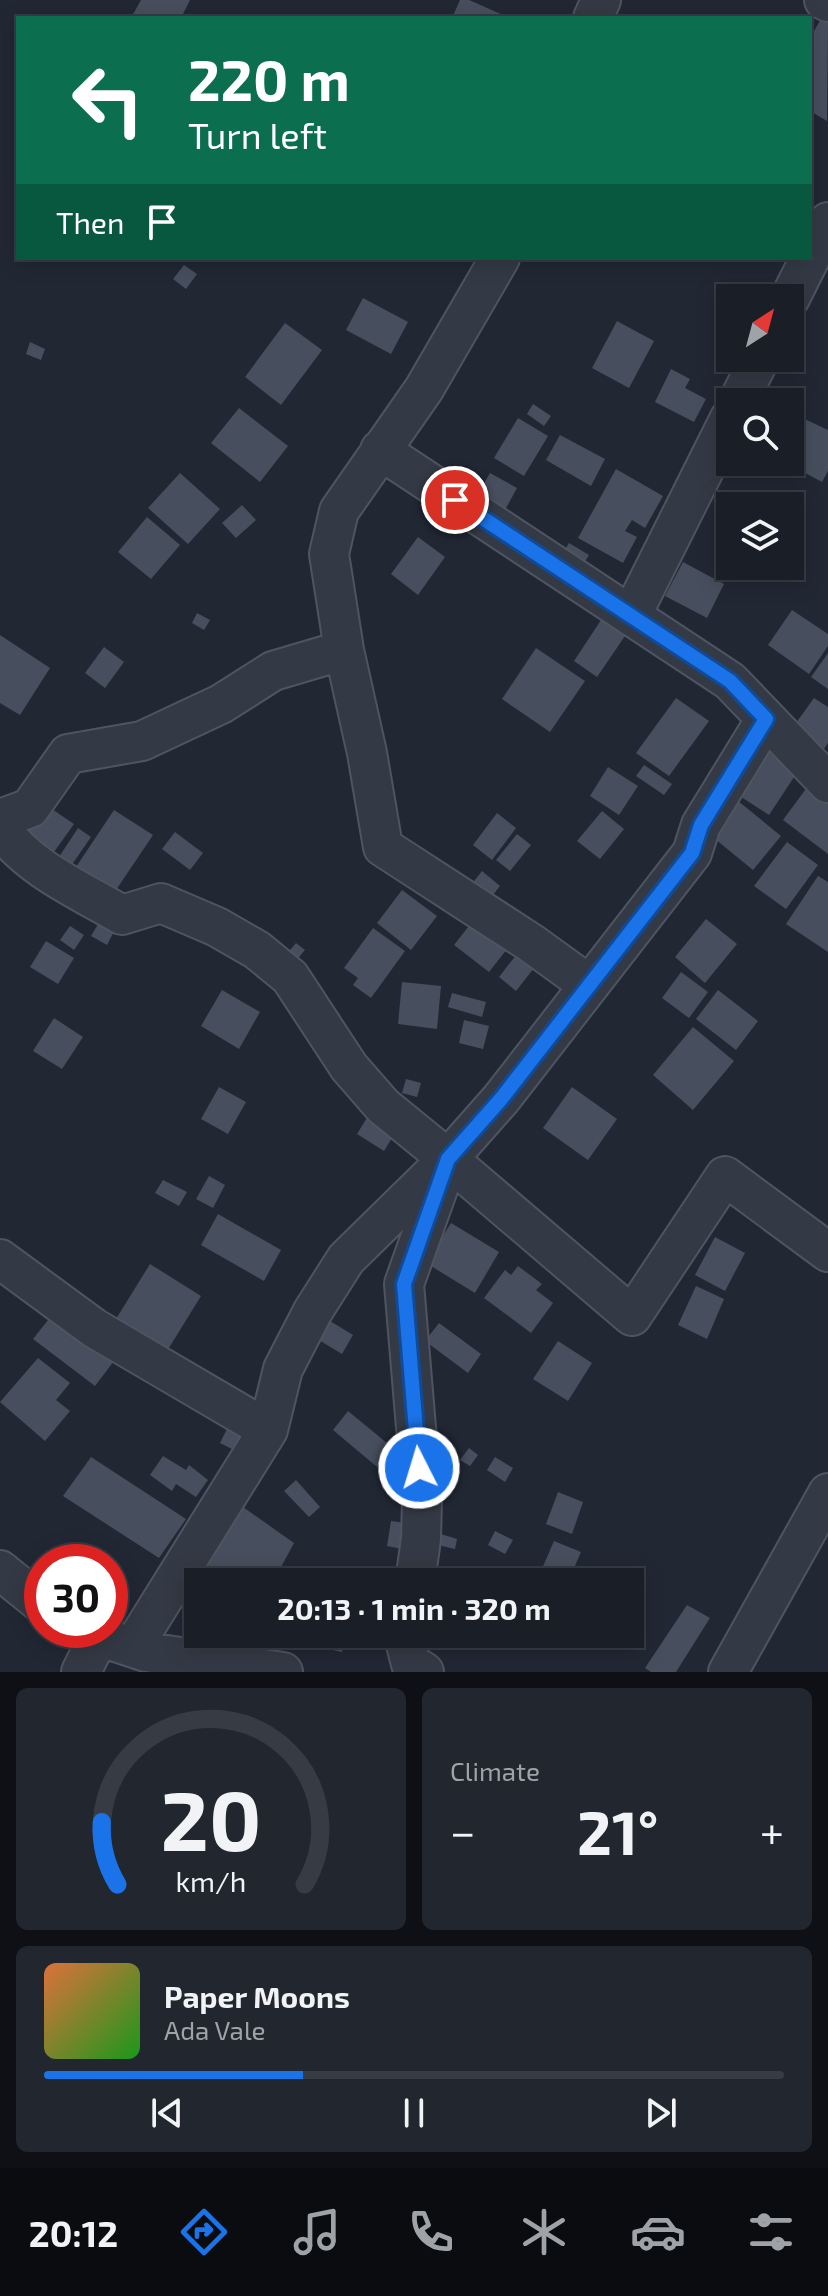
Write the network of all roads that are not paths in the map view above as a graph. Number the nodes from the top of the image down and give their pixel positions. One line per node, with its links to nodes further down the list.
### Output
1 (828, 222): 2 (street)
2 (812, 254)
3 (499, 260): 7 (street)
4 (809, 260): 5 (street)
5 (797, 284)
6 (716, 446): 8 (street)
7 (380, 450): 8 (street); 9 (street)
8 (631, 616): 10 (street)
9 (344, 650): 12 (street); 14 (street)
10 (766, 719): 11 (street); 14 (street)
11 (828, 783)
12 (0, 819)
13 (0, 828): 15 (street)
14 (589, 985): 15 (street)
15 (448, 1159): 16 (street); 18 (street); 20 (street)
16 (828, 1252)
17 (0, 1259): 18 (street)
18 (268, 1430): 23 (street)
19 (828, 1493): 28 (street)
20 (417, 1568)
21 (1, 1573): 22 (street)
22 (24, 1590)
23 (128, 1608)
24 (128, 1646): 27 (street)
25 (97, 1648): 26 (street)
26 (81, 1672)
27 (283, 1672)
28 (728, 1672)

